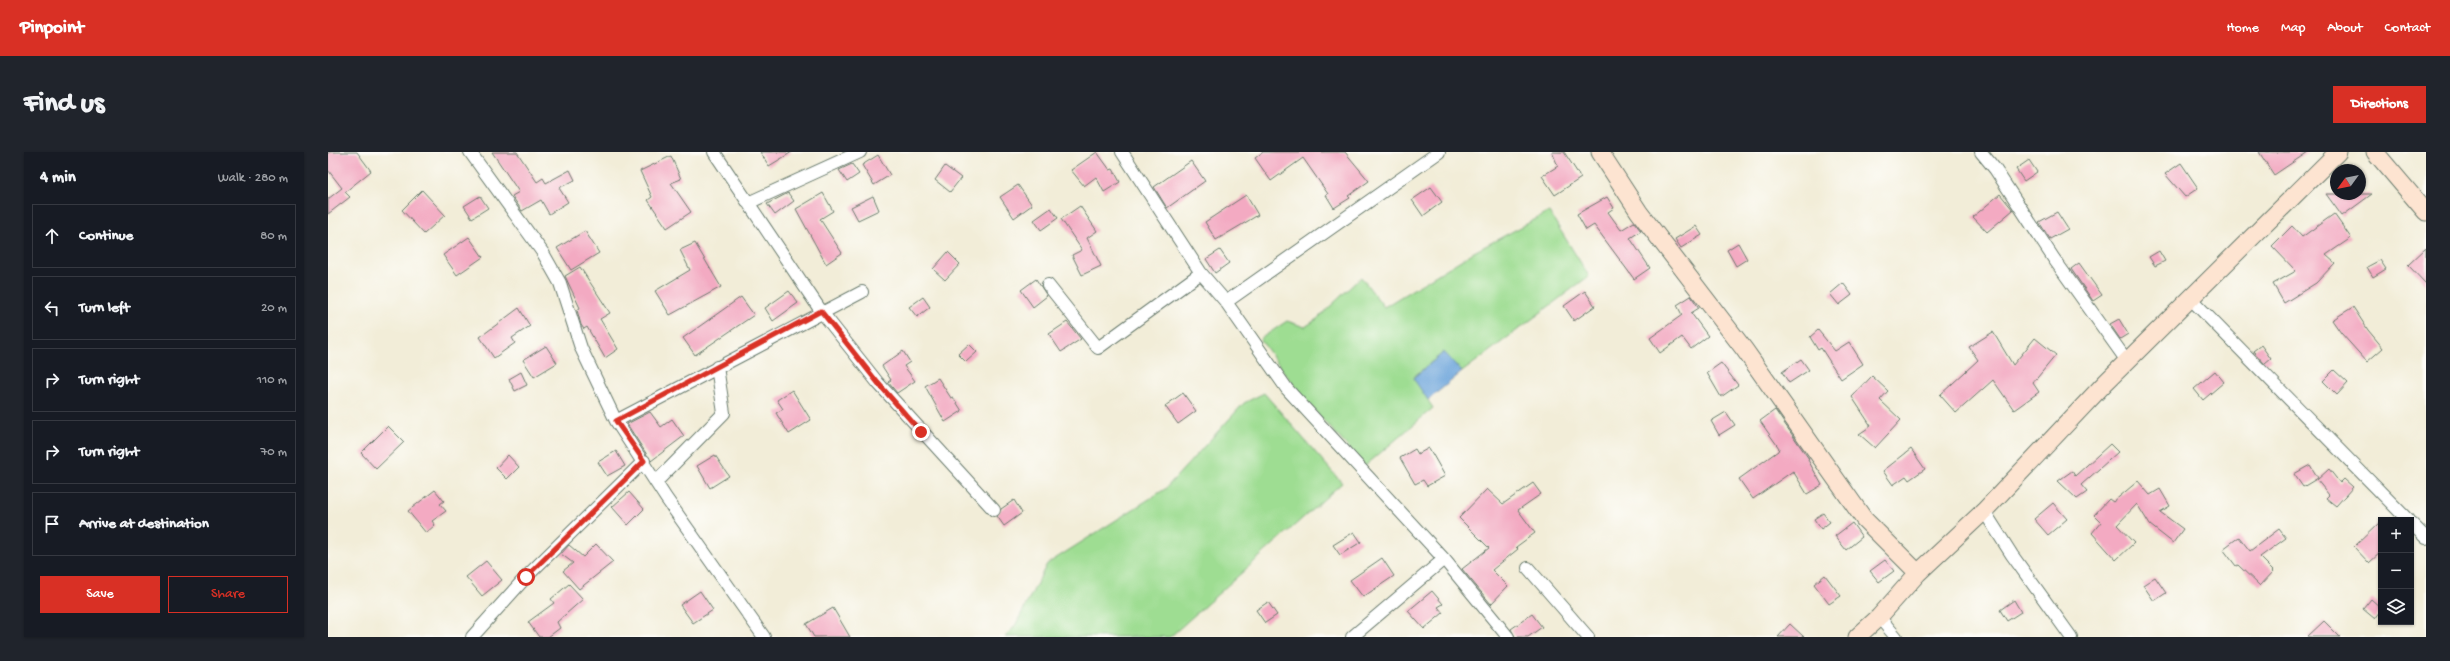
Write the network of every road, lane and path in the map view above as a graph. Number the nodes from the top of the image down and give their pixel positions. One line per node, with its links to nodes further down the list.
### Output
1 (470, 152): 20 (street)
2 (714, 152): 10 (street)
3 (860, 152): 10 (street)
4 (1122, 152): 12 (street)
5 (1439, 152): 16 (street)
6 (1600, 152): 30 (main road)
7 (1981, 152): 18 (street)
8 (2338, 152): 15 (main road)
9 (2375, 152): 11 (main road)
10 (748, 203): 17 (street)
11 (2426, 212)
12 (1200, 273): 13 (street); 16 (street)
13 (1048, 285)
14 (862, 292): 17 (street)
15 (2190, 298): 18 (main road); 25 (street)
16 (1226, 302): 28 (street)
17 (821, 311): 19 (street); 23 (street)
18 (2126, 361): 24 (main road)
19 (716, 367): 20 (street); 22 (street)
20 (616, 421): 21 (street)
21 (644, 461): 22 (street); 32 (street)
22 (657, 482): 33 (street)
23 (994, 510)
24 (1984, 512): 30 (main road); 39 (street)
25 (2405, 517)
26 (2414, 526): 27 (street)
27 (2426, 538)
28 (1444, 559): 34 (street); 35 (street)
29 (1528, 568): 36 (street)
30 (1918, 573): 31 (main road)
31 (1879, 617): 37 (main road); 38 (street)
32 (472, 637)
33 (764, 637)
34 (1352, 637)
35 (1508, 637)
36 (1588, 637)
37 (1857, 637)
38 (1896, 637)
39 (2071, 637)

